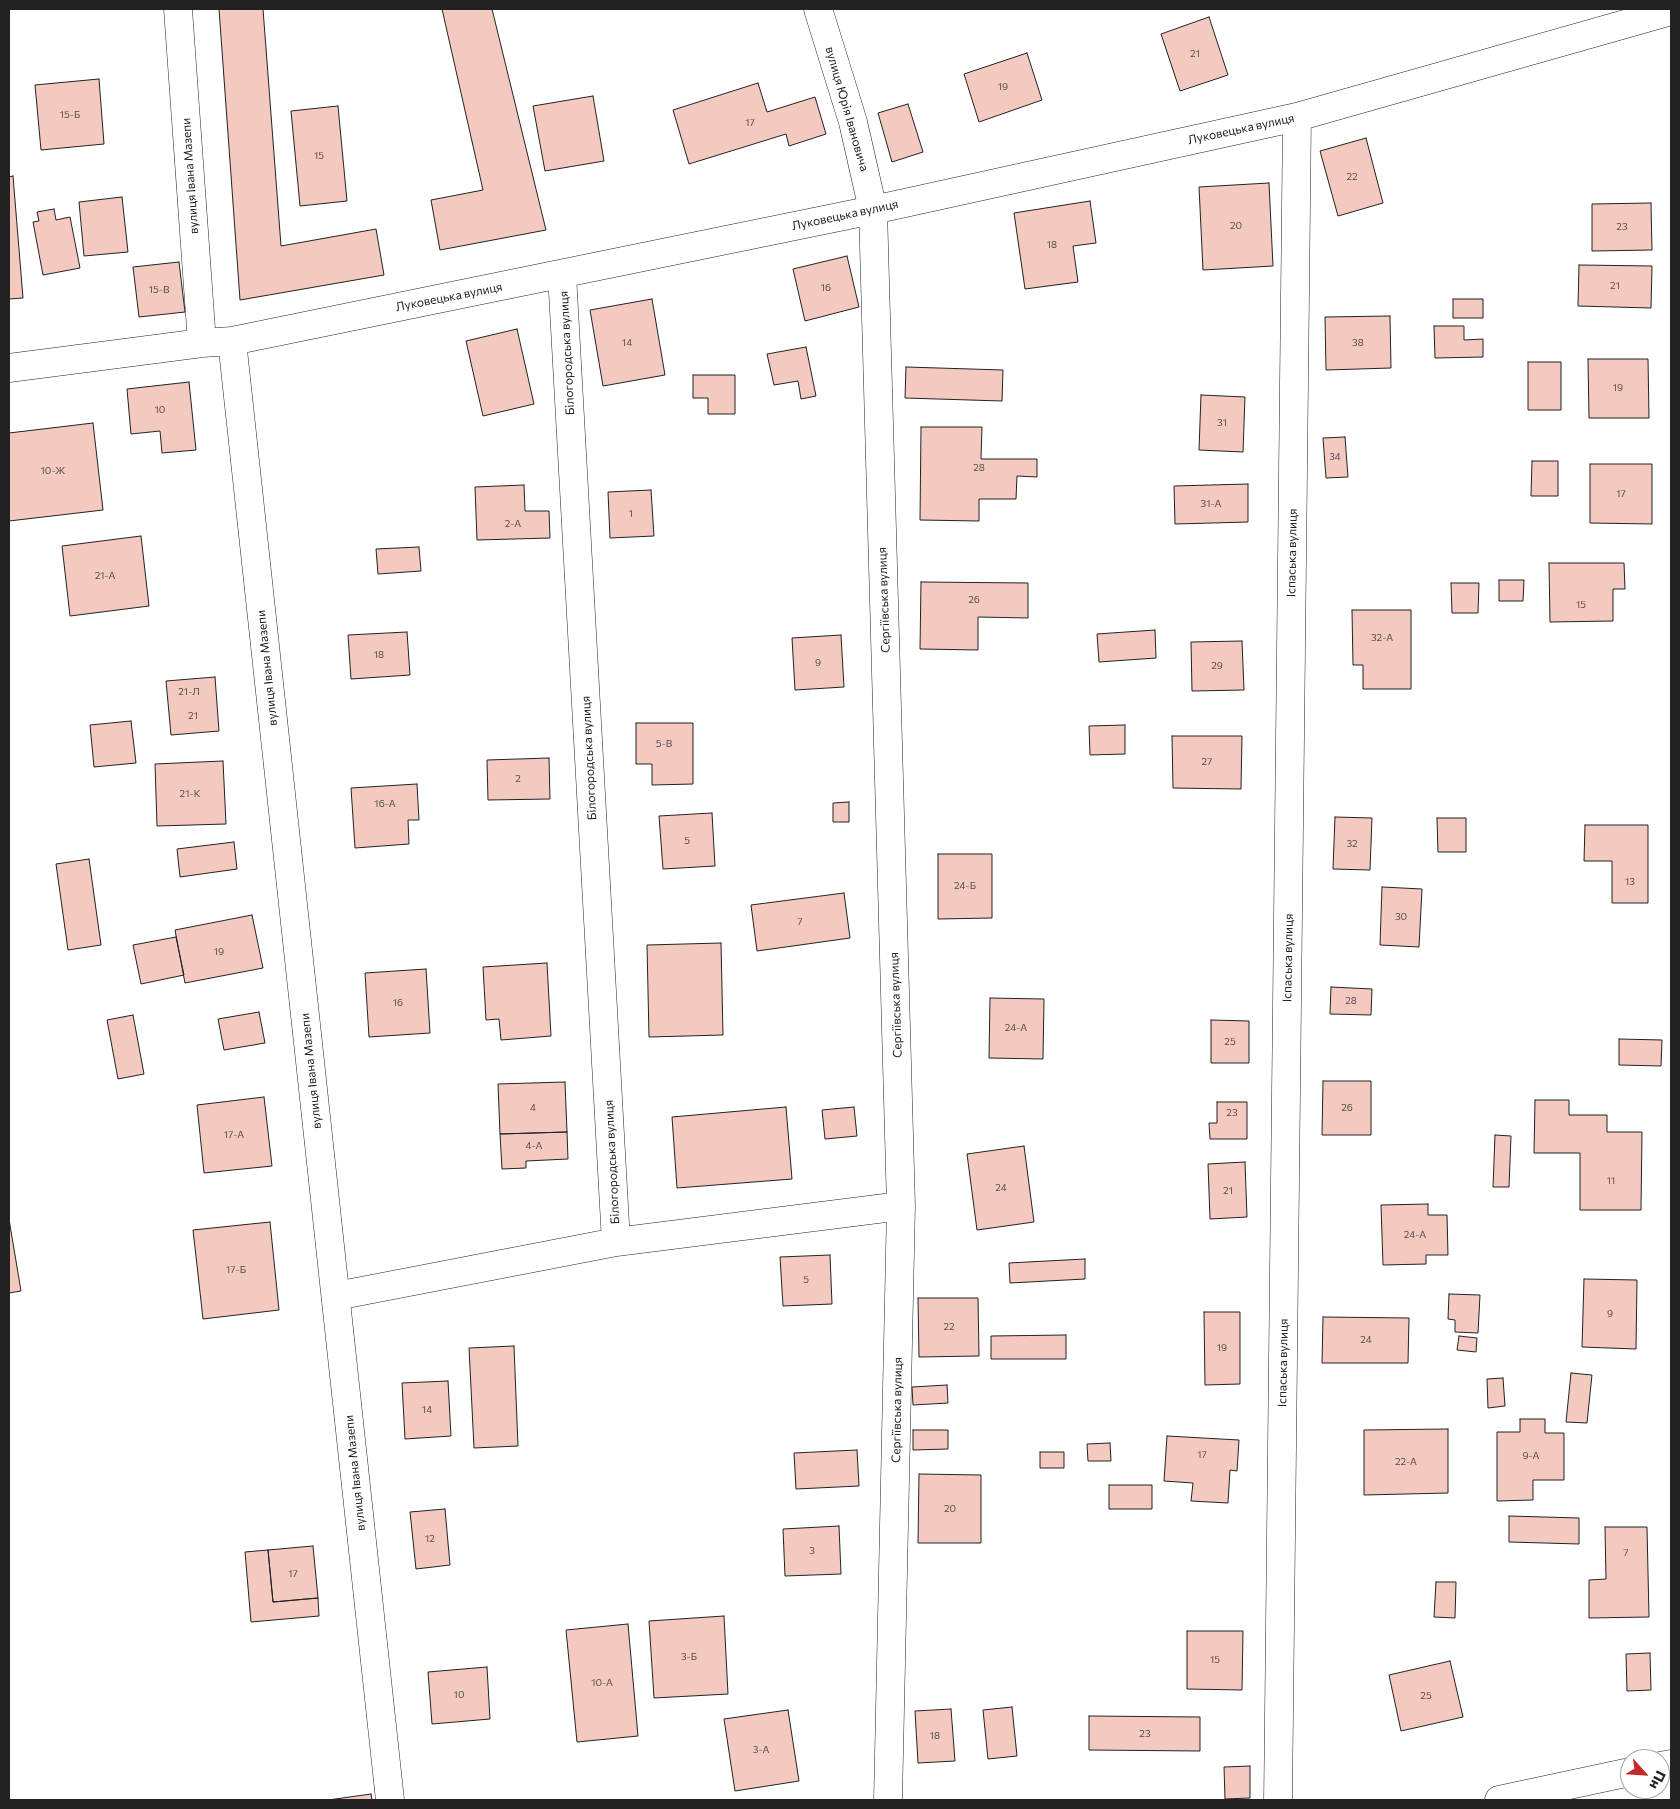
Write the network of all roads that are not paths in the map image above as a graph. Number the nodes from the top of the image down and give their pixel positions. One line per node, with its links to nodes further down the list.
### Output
1 (178, 9): 8 (street, вулиця Івана Мазепи)
2 (818, 9): 5 (street, вулиця Юрія Івановича)
3 (1671, 11): 4 (street, Луковецька вулиця)
4 (1297, 116): 5 (street, Луковецька вулиця); 16 (street, Іспаська вулиця)
5 (873, 210): 6 (street, Луковецька вулиця); 10 (street, Сергіївська вулиця)
6 (562, 274): 7 (street, Луковецька вулиця); 11 (street, Білогородська вулиця)
7 (232, 341): 8 (street, Луковецька вулиця); 12 (street, вулиця Івана Мазепи)
8 (202, 343): 9 (street, Луковецька вулиця)
9 (9, 368)
10 (901, 1206): 11 (street); 15 (street, Сергіївська вулиця)
11 (616, 1242): 12 (street)
12 (336, 1296): 14 (street, вулиця Івана Мазепи)
13 (1620, 1774): 17 (street)
14 (390, 1800)
15 (888, 1800)
16 (1278, 1800)
17 (1500, 1800)

